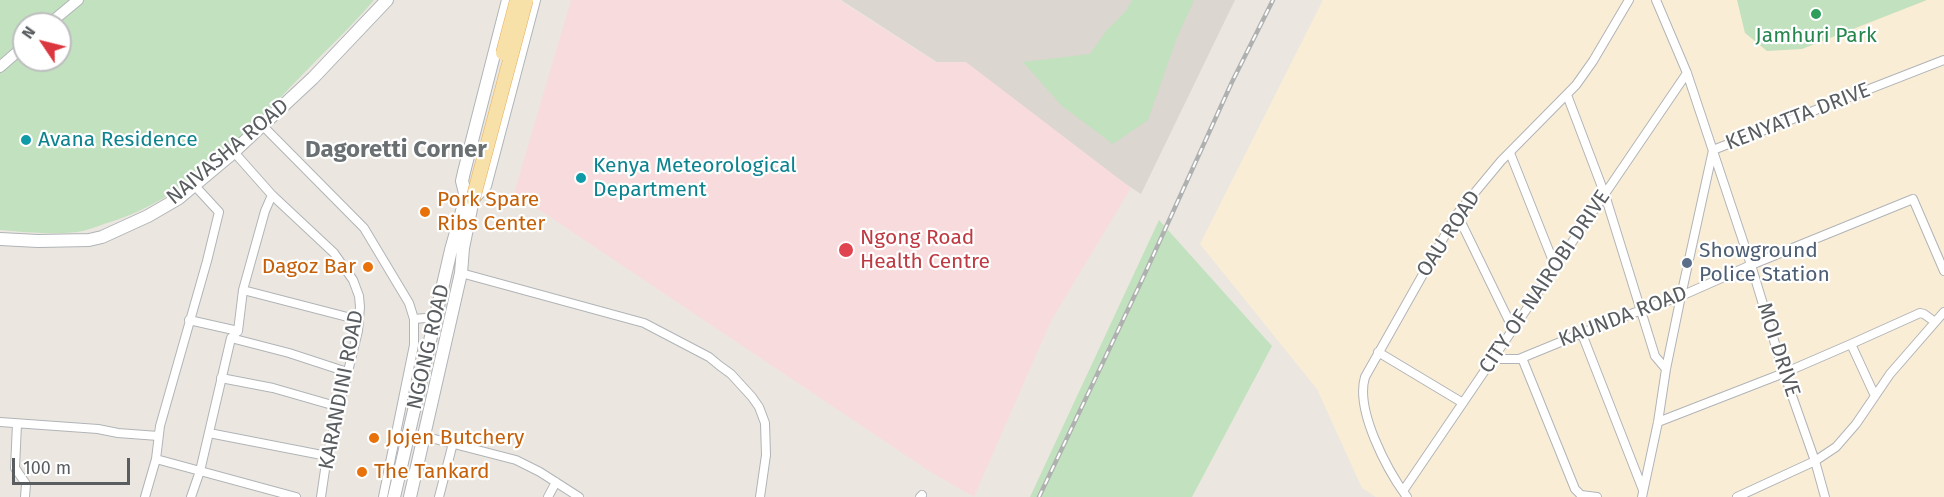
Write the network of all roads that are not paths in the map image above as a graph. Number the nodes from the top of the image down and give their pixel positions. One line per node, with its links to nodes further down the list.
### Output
1 (78, 0): 9 (street)
2 (387, 0): 17 (main road, NAIVASHA ROAD)
3 (508, 0): 15 (main road)
4 (517, 0): 24 (main road, NGONG ROAD, bridge)
5 (526, 0): 24 (main road, NGONG ROAD, bridge)
6 (534, 0): 16 (main road, NGONG ROAD)
7 (1629, 0): 14 (street, OAU ROAD)
8 (1656, 0): 13 (street, MOI DRIVE)
9 (64, 12)
10 (12, 56): 12 (street)
11 (1944, 60): 18 (street, KENYATTA DRIVE)
12 (0, 67)
13 (1688, 73): 18 (street, MOI DRIVE); 23 (street, CITY OF NAIROBI DRIVE)
14 (1567, 95): 20 (street, OAU ROAD); 23 (street)
15 (483, 102): 16 (main road); 24 (main road, NGONG ROAD)
16 (506, 108): 24 (main road, NGONG ROAD)
17 (262, 125): 19 (main road, NAIVASHA ROAD); 36 (street)
18 (1713, 150): 27 (street, MOI DRIVE); 32 (street, KENYATTA DRIVE)
19 (233, 151): 21 (main road, NAIVASHA ROAD); 22 (street, KARANDINI ROAD)
20 (1510, 153): 25 (street, OAU ROAD); 28 (street)
21 (195, 186): 26 (main road, NAIVASHA ROAD); 37 (street)
22 (272, 195): 31 (street); 38 (street, KARANDINI ROAD)
23 (1605, 195): 28 (street, CITY OF NAIROBI DRIVE); 33 (street)
24 (470, 198): 30 (main road, NGONG ROAD); 35 (main road, NGONG ROAD)
25 (1457, 214): 40 (street); 47 (street, OAU ROAD)
26 (0, 239)
27 (1751, 265): 29 (street, KAUNDA ROAD); 32 (street, KAUNDA ROAD); 52 (street, MOI DRIVE)
28 (1555, 266): 40 (street, CITY OF NAIROBI DRIVE)
29 (1944, 270)
30 (461, 273): 61 (main road, NGONG ROAD); 84 (street)
31 (243, 290): 38 (street); 41 (street)
32 (1680, 296): 33 (street, KAUNDA ROAD); 50 (street, KENYATTA DRIVE)
33 (1640, 310): 42 (street, KAUNDA ROAD); 50 (street)
34 (1944, 312): 39 (street)
35 (437, 316): 36 (street); 45 (main road, NGONG ROAD)
36 (414, 319): 44 (street)
37 (189, 320): 41 (street); 62 (street)
38 (360, 320): 51 (street, KARANDINI ROAD)
39 (1935, 322): 46 (street); 54 (street)
40 (1513, 329): 49 (street, CITY OF NAIROBI DRIVE)
41 (238, 331): 43 (street)
42 (1582, 334): 48 (street, KAUNDA ROAD); 71 (street)
43 (231, 338): 51 (street); 53 (street)
44 (414, 342): 45 (street); 78 (street)
45 (430, 344): 79 (main road, NGONG ROAD)
46 (1851, 344): 52 (street); 54 (street)
47 (1378, 352): 55 (street); 70 (street, OAU ROAD)
48 (1522, 358): 49 (street, KAUNDA ROAD); 85 (street)
49 (1493, 359): 55 (street, CITY OF NAIROBI DRIVE)
50 (1665, 369): 58 (street, KENYATTA DRIVE)
51 (347, 372): 56 (street, KARANDINI ROAD)
52 (1784, 373): 58 (street); 66 (street, MOI DRIVE)
53 (221, 378): 56 (street); 60 (street)
54 (1875, 396): 66 (street)
55 (1463, 403): 70 (street, CITY OF NAIROBI DRIVE)
56 (339, 407): 64 (street, KARANDINI ROAD)
57 (0, 422): 59 (street)
58 (1658, 422): 71 (street, KENYATTA DRIVE)
59 (17, 424): 62 (street); 73 (street)
60 (209, 433): 64 (street); 67 (street)
61 (423, 435): 63 (street); 80 (main road, NGONG ROAD)
62 (158, 436): 65 (street)
63 (453, 443): 68 (street); 81 (street)
64 (327, 456): 77 (street, KARANDINI ROAD)
65 (156, 459): 67 (street); 74 (street)
66 (1815, 461): 69 (street); 87 (street, MOI DRIVE)
67 (200, 471): 75 (street); 76 (street)
68 (556, 482): 82 (street); 83 (street)
69 (1756, 488): 72 (street); 86 (street)
70 (1405, 494)
71 (1643, 494)
72 (1740, 495)
73 (25, 497)
74 (145, 497)
75 (191, 497)
76 (296, 497)
77 (321, 497)
78 (383, 497)
79 (394, 497)
80 (410, 497)
81 (439, 497)
82 (548, 497)
83 (579, 497)
84 (760, 497)
85 (1596, 497)
86 (1760, 497)
87 (1825, 497)

